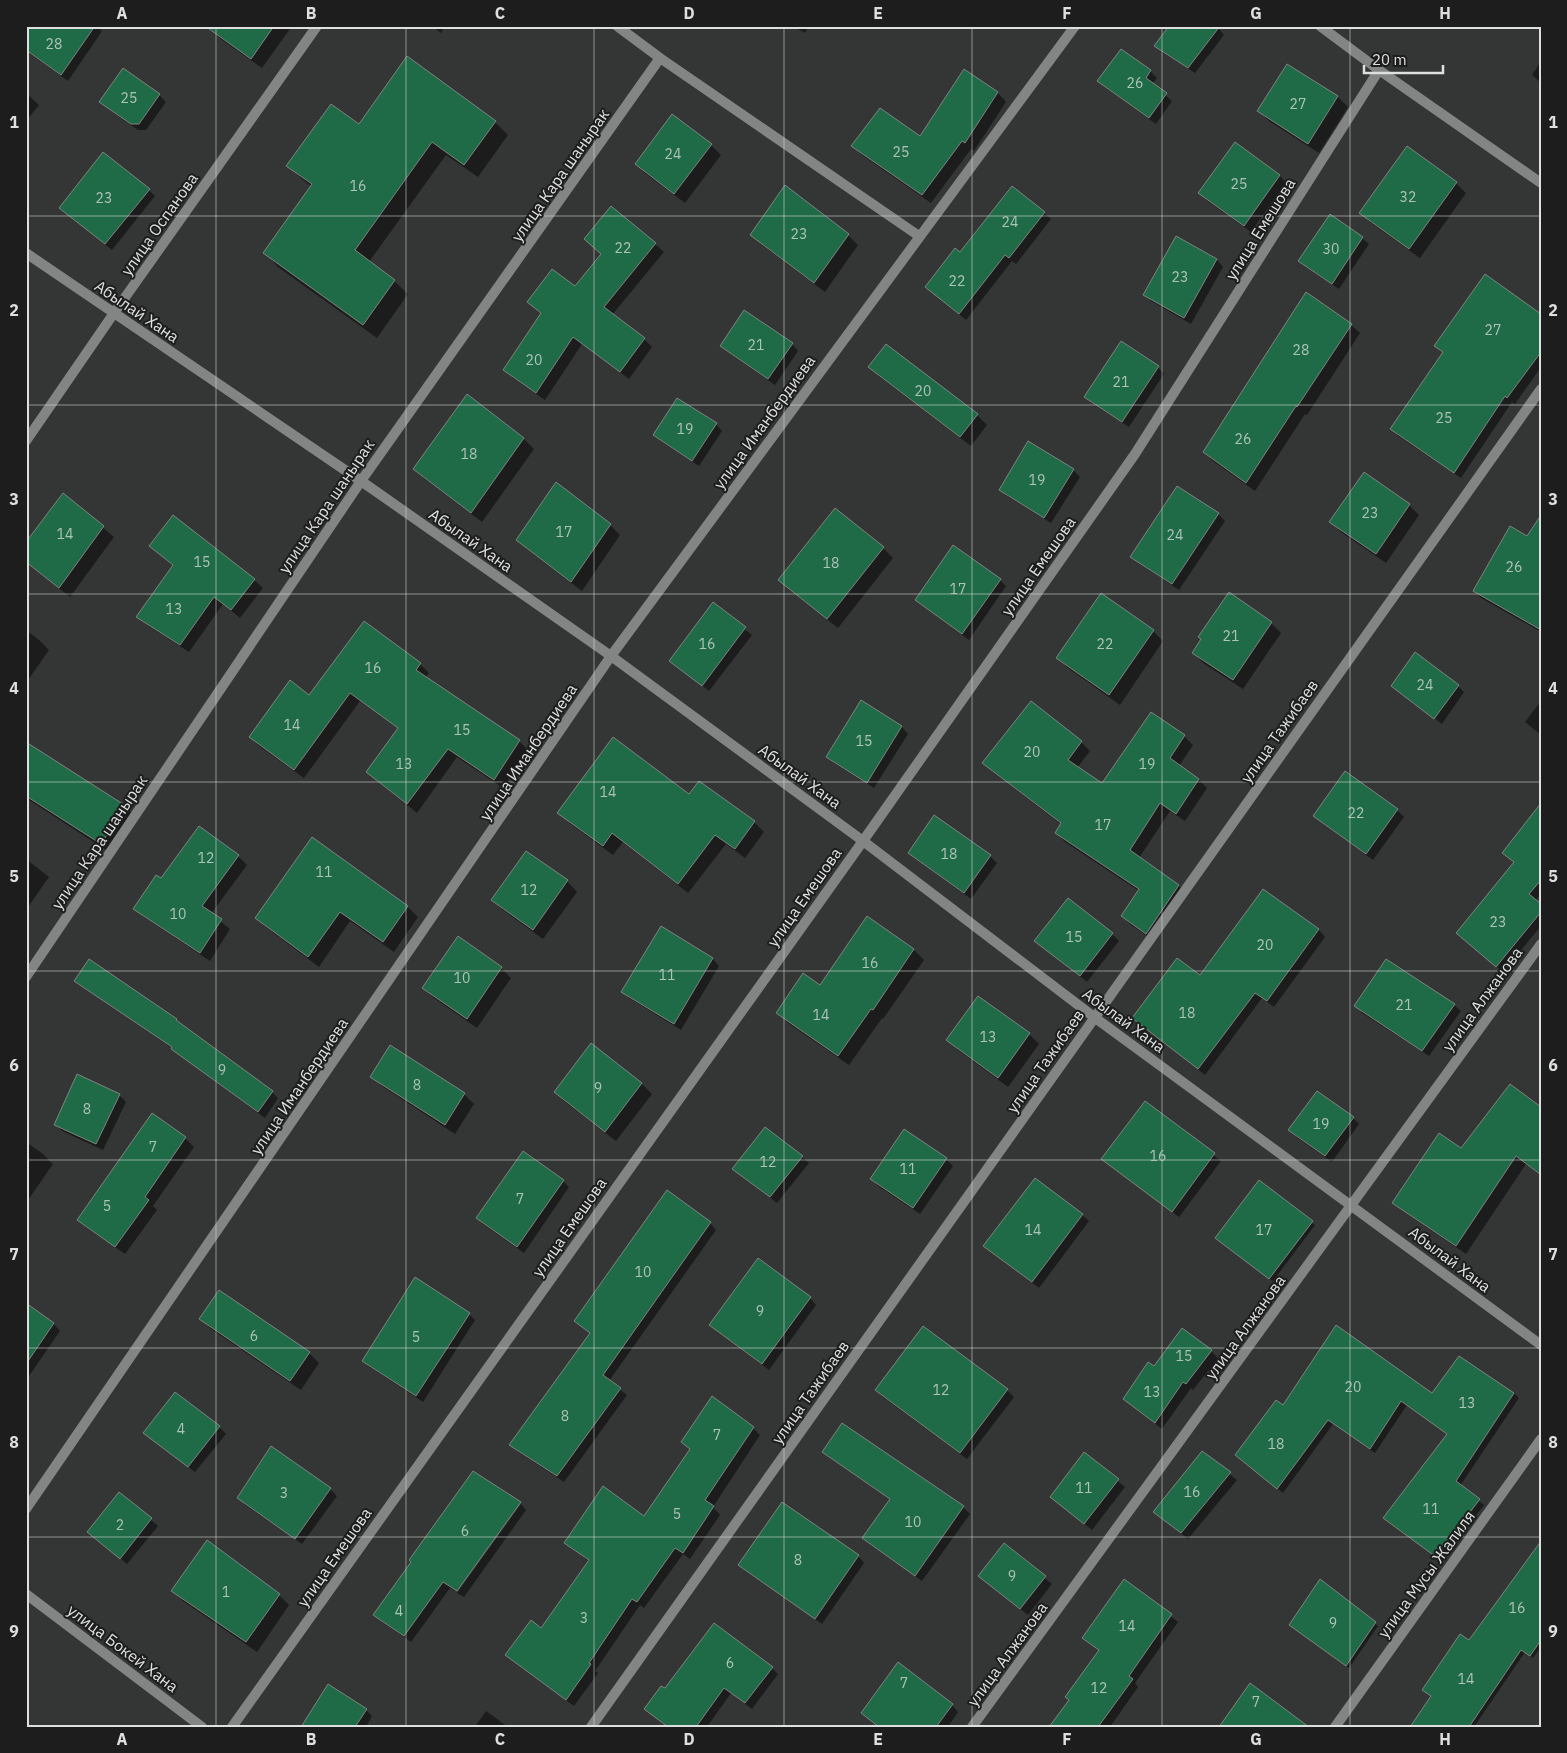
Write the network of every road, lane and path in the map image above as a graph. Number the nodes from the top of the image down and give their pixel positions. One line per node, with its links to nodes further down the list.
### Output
1 (317, 26): 10 (street, улица Оспанова)
2 (617, 26): 5 (street)
3 (1075, 26): 8 (street, улица Иманбердиева)
4 (1320, 26): 6 (street)
5 (660, 58): 8 (street); 13 (street, улица Кара шанырак)
6 (1379, 70): 7 (street); 15 (street, улица Емешова)
7 (1541, 183)
8 (919, 236): 14 (street, улица Иманбердиева)
9 (26, 253): 10 (street, Абылай Хана)
10 (114, 313): 12 (street, улица Оспанова); 13 (street, Абылай Хана)
11 (1541, 389): 18 (street, улица Тажибаев)
12 (26, 441)
13 (361, 481): 14 (street, Абылай Хана); 17 (street, улица Кара шанырак)
14 (611, 656): 15 (street, Абылай Хана); 22 (street, улица Иманбердиева)
15 (863, 841): 18 (street, Абылай Хана); 25 (street, улица Емешова)
16 (1541, 944): 19 (street, улица Алжанова)
17 (26, 977)
18 (1094, 1017): 19 (street, Абылай Хана); 26 (street, улица Тажибаев)
19 (1352, 1205): 20 (street, Абылай Хана); 27 (street, улица Алжанова)
20 (1541, 1345)
21 (1541, 1439): 28 (street, улица Мусы Жалиля)
22 (26, 1509)
23 (26, 1594): 24 (street, улица Бокей Хана)
24 (202, 1727)
25 (232, 1727)
26 (591, 1727)
27 (972, 1727)
28 (1335, 1727)

